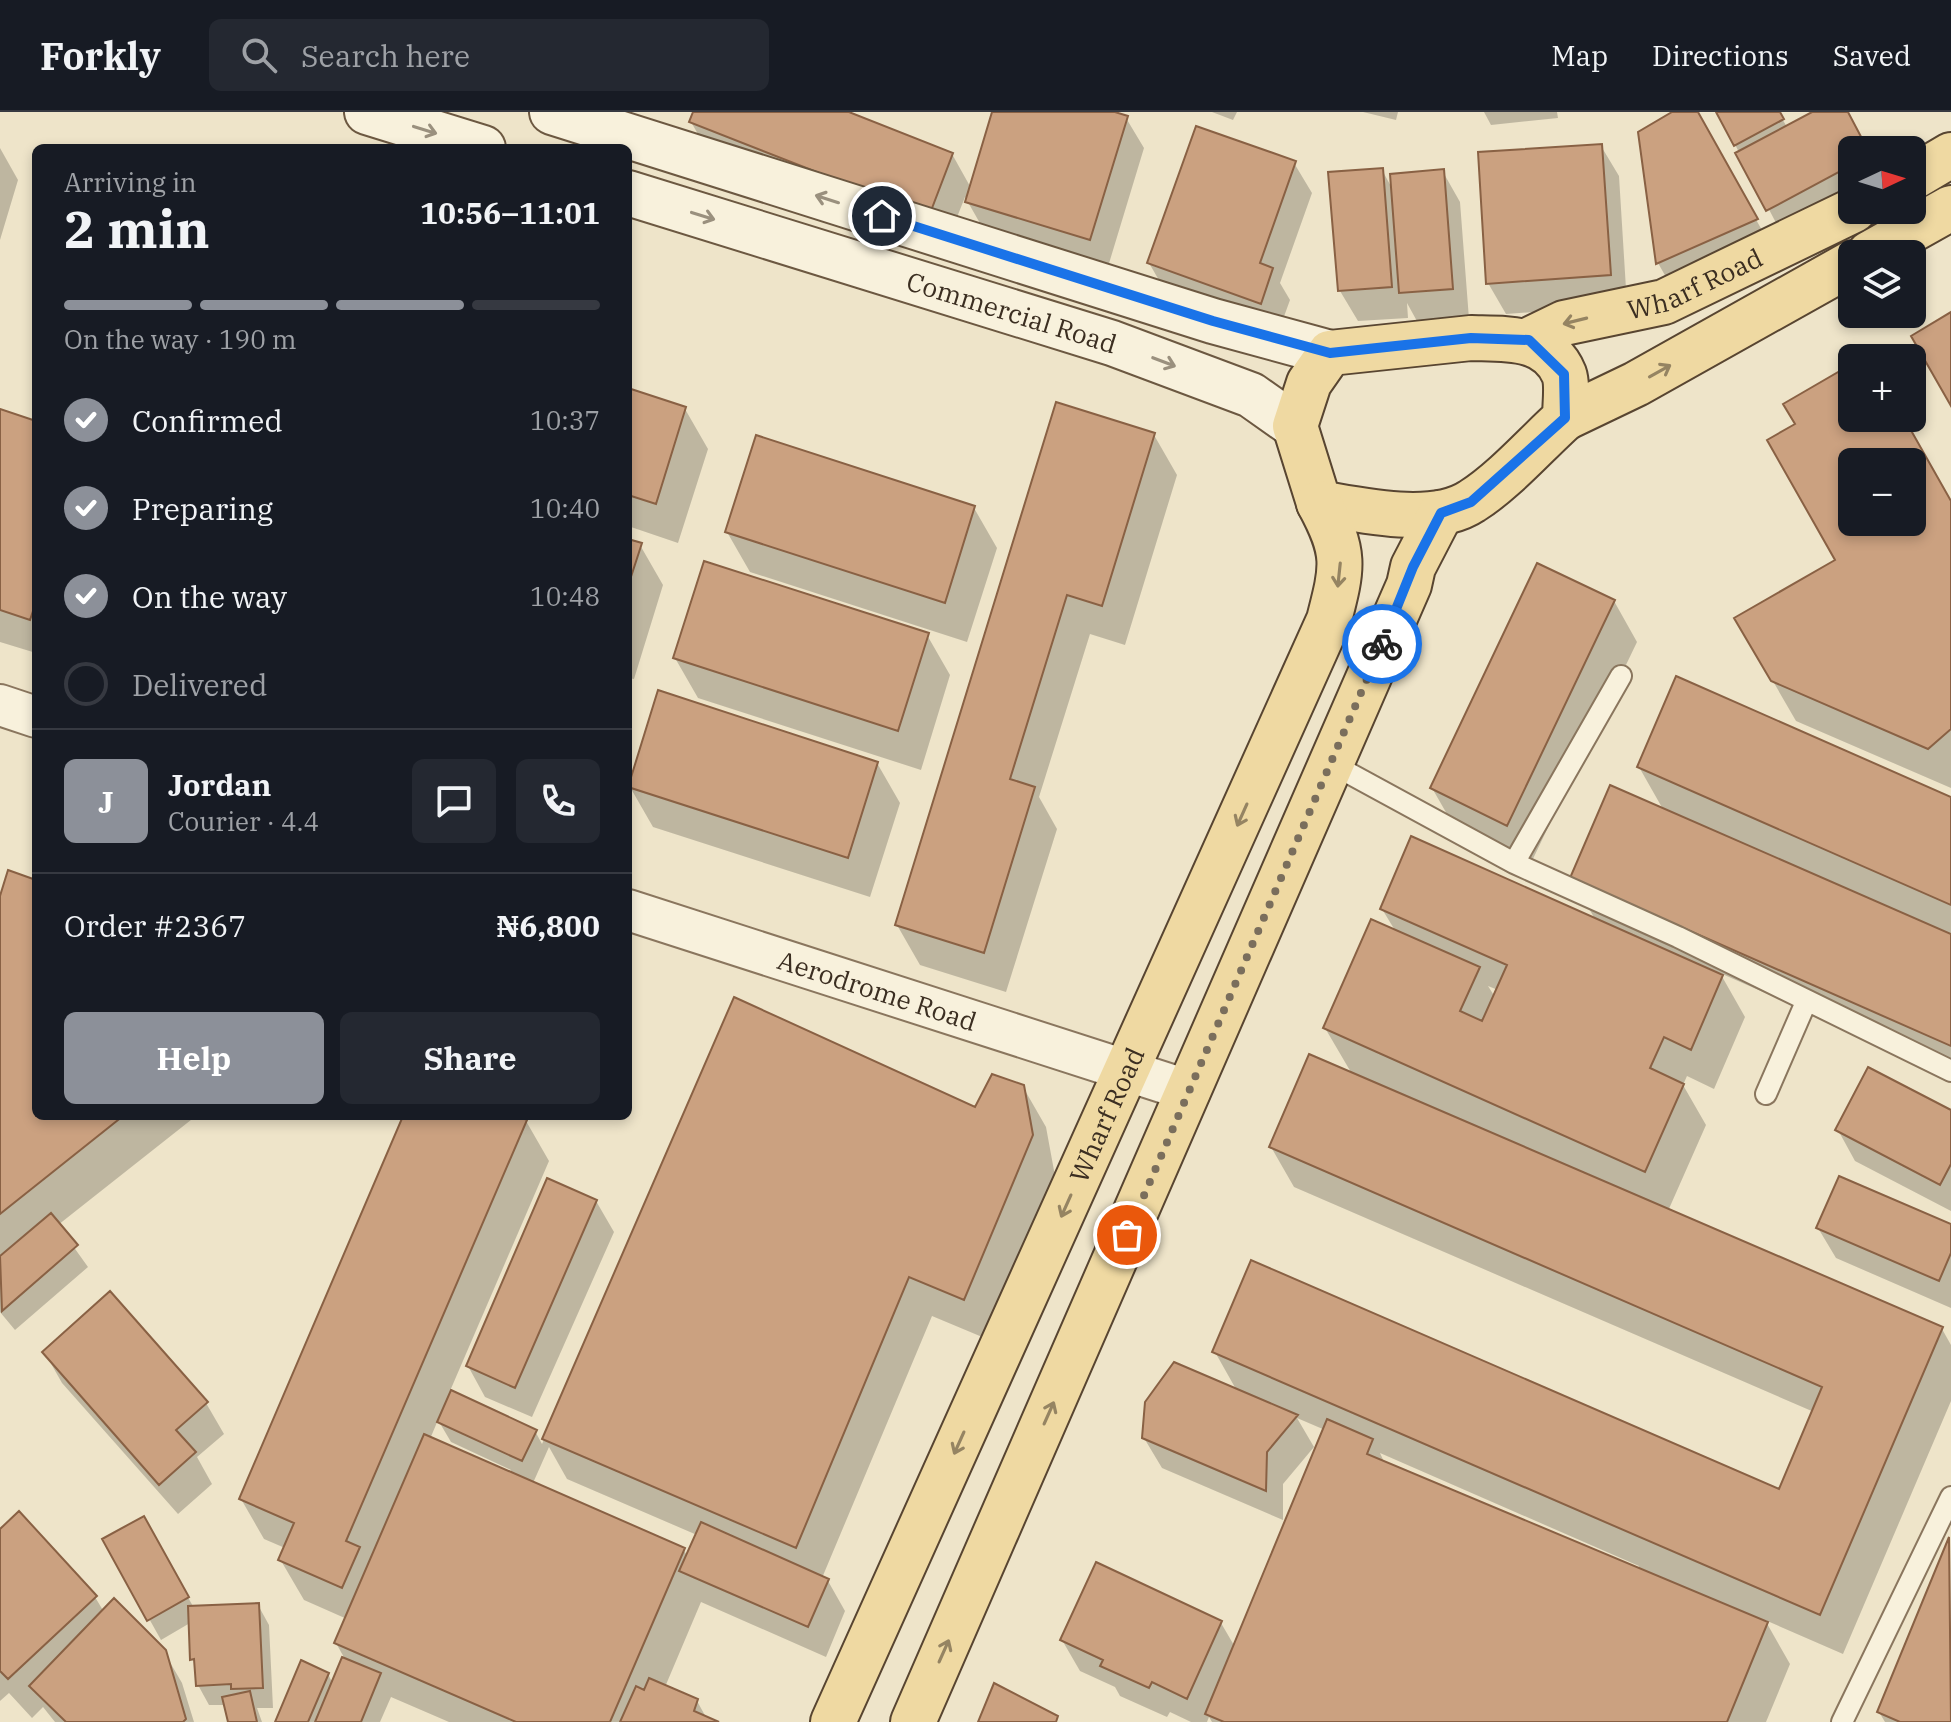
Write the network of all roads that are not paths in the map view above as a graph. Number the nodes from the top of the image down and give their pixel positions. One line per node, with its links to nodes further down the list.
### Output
1 (367, 112): 3 (main road, one-way to 3)
2 (552, 112): 12 (main road, Commercial Road, one-way to 2)
3 (470, 144)
4 (1951, 155): 5 (main road)
5 (1926, 170)
6 (632, 194): 14 (main road, Commercial Road, one-way to 14)
7 (1951, 208): 9 (main road)
8 (1838, 218): 11 (main road, Wharf Road, one-way to 11)
9 (1894, 240)
10 (1838, 271): 13 (main road, Wharf Road, one-way to 10)
11 (1529, 340): 12 (main road); 13 (main road)
12 (1330, 353): 14 (main road)
13 (1565, 418): 16 (main road)
14 (1295, 426): 15 (main road)
15 (1319, 503): 16 (main road); 25 (main road, Wharf Road, one-way to 25)
16 (1441, 513): 20 (main road)
17 (1621, 676): 21 (lane)
18 (0, 705): 19 (street)
19 (32, 716)
20 (1332, 764): 21 (lane); 26 (main road)
21 (1514, 863): 23 (lane)
22 (632, 911): 25 (street, Aerodrome Road)
23 (1806, 1002): 24 (lane); 27 (lane)
24 (1951, 1071)
25 (1127, 1072): 26 (street, Aerodrome Road); 29 (main road, Wharf Road, one-way to 29)
26 (1190, 1091): 30 (main road, one-way to 26)
27 (1766, 1094)
28 (1951, 1497): 31 (lane)
29 (833, 1722)
30 (913, 1722)
31 (1842, 1722)

